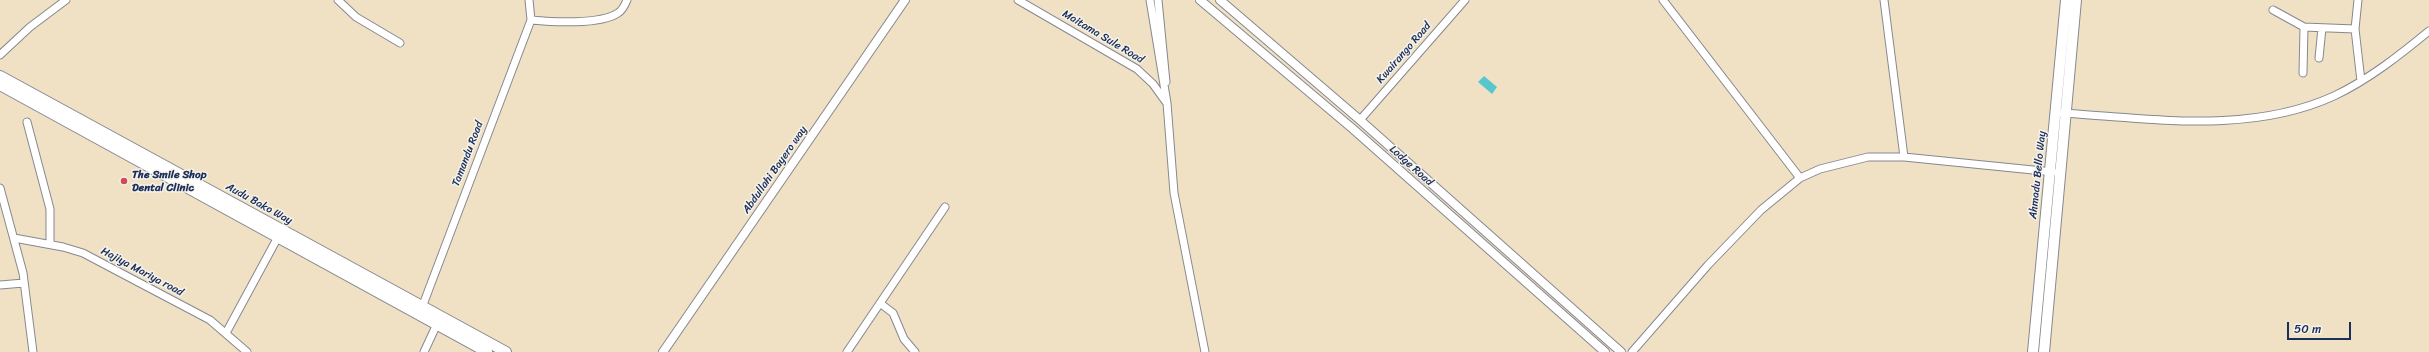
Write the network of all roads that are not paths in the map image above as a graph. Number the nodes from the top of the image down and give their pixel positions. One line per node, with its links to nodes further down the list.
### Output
1 (66, 0): 24 (street)
2 (338, 0): 23 (street)
3 (529, 0): 18 (street, Tamandu Road)
4 (627, 0): 18 (street)
5 (905, 0): 54 (street, Abdullahi Bayero way)
6 (1018, 0): 31 (street, Maitama Sule Road)
7 (1150, 0): 30 (street)
8 (1158, 0): 30 (street)
9 (1200, 0): 58 (street, Lodge Road)
10 (1220, 0): 33 (street, Lodge Road)
11 (1465, 0): 33 (street, Kwairango Road)
12 (1663, 0): 37 (street)
13 (1884, 0): 35 (street)
14 (2066, 0): 32 (main road, Ahmadu Bello Way)
15 (2076, 0): 32 (main road, Ahmadu Bello Way)
16 (2358, 0): 21 (street)
17 (2273, 10): 19 (street)
18 (531, 20): 46 (street, Tamandu Road)
19 (2304, 27): 20 (street); 26 (street)
20 (2322, 28): 21 (street); 25 (street)
21 (2355, 29): 28 (street)
22 (2429, 31): 28 (street)
23 (400, 43)
24 (0, 54)
25 (2319, 58)
26 (2303, 73)
27 (0, 76): 46 (main road, Audu Bako Way)
28 (2361, 81): 32 (street)
29 (0, 85): 40 (main road, Audu Bako Way)
30 (1165, 88): 31 (street)
31 (1167, 104): 57 (street)
32 (2061, 113): 36 (main road, Ahmadu Bello Way)
33 (1360, 120): 59 (street, Lodge Road)
34 (27, 122): 42 (street)
35 (1904, 157): 36 (street); 37 (street)
36 (2056, 172): 61 (main road, Ahmadu Bello Way); 62 (main road, Ahmadu Bello Way)
37 (1800, 178): 60 (street)
38 (0, 191): 41 (street)
39 (946, 207): 45 (street)
40 (278, 237): 46 (main road, Audu Bako Way); 48 (street)
41 (14, 238): 42 (street, Hajiya Mariya road); 43 (street)
42 (50, 244): 48 (street, Hajiya Mariya road)
43 (24, 283): 44 (street); 49 (street)
44 (0, 284)
45 (881, 304): 55 (street); 56 (street)
46 (420, 310): 47 (main road, Audu Bako Way); 53 (main road, Audu Bako Way)
47 (437, 324): 51 (street); 52 (main road, Audu Bako Way)
48 (226, 333): 50 (street, Hajiya Mariya road)
49 (33, 352)
50 (248, 352)
51 (424, 352)
52 (487, 352)
53 (506, 352)
54 (663, 352)
55 (846, 352)
56 (915, 352)
57 (1205, 352)
58 (1605, 352)
59 (1621, 352)
60 (1632, 352)
61 (2033, 352)
62 (2044, 352)

